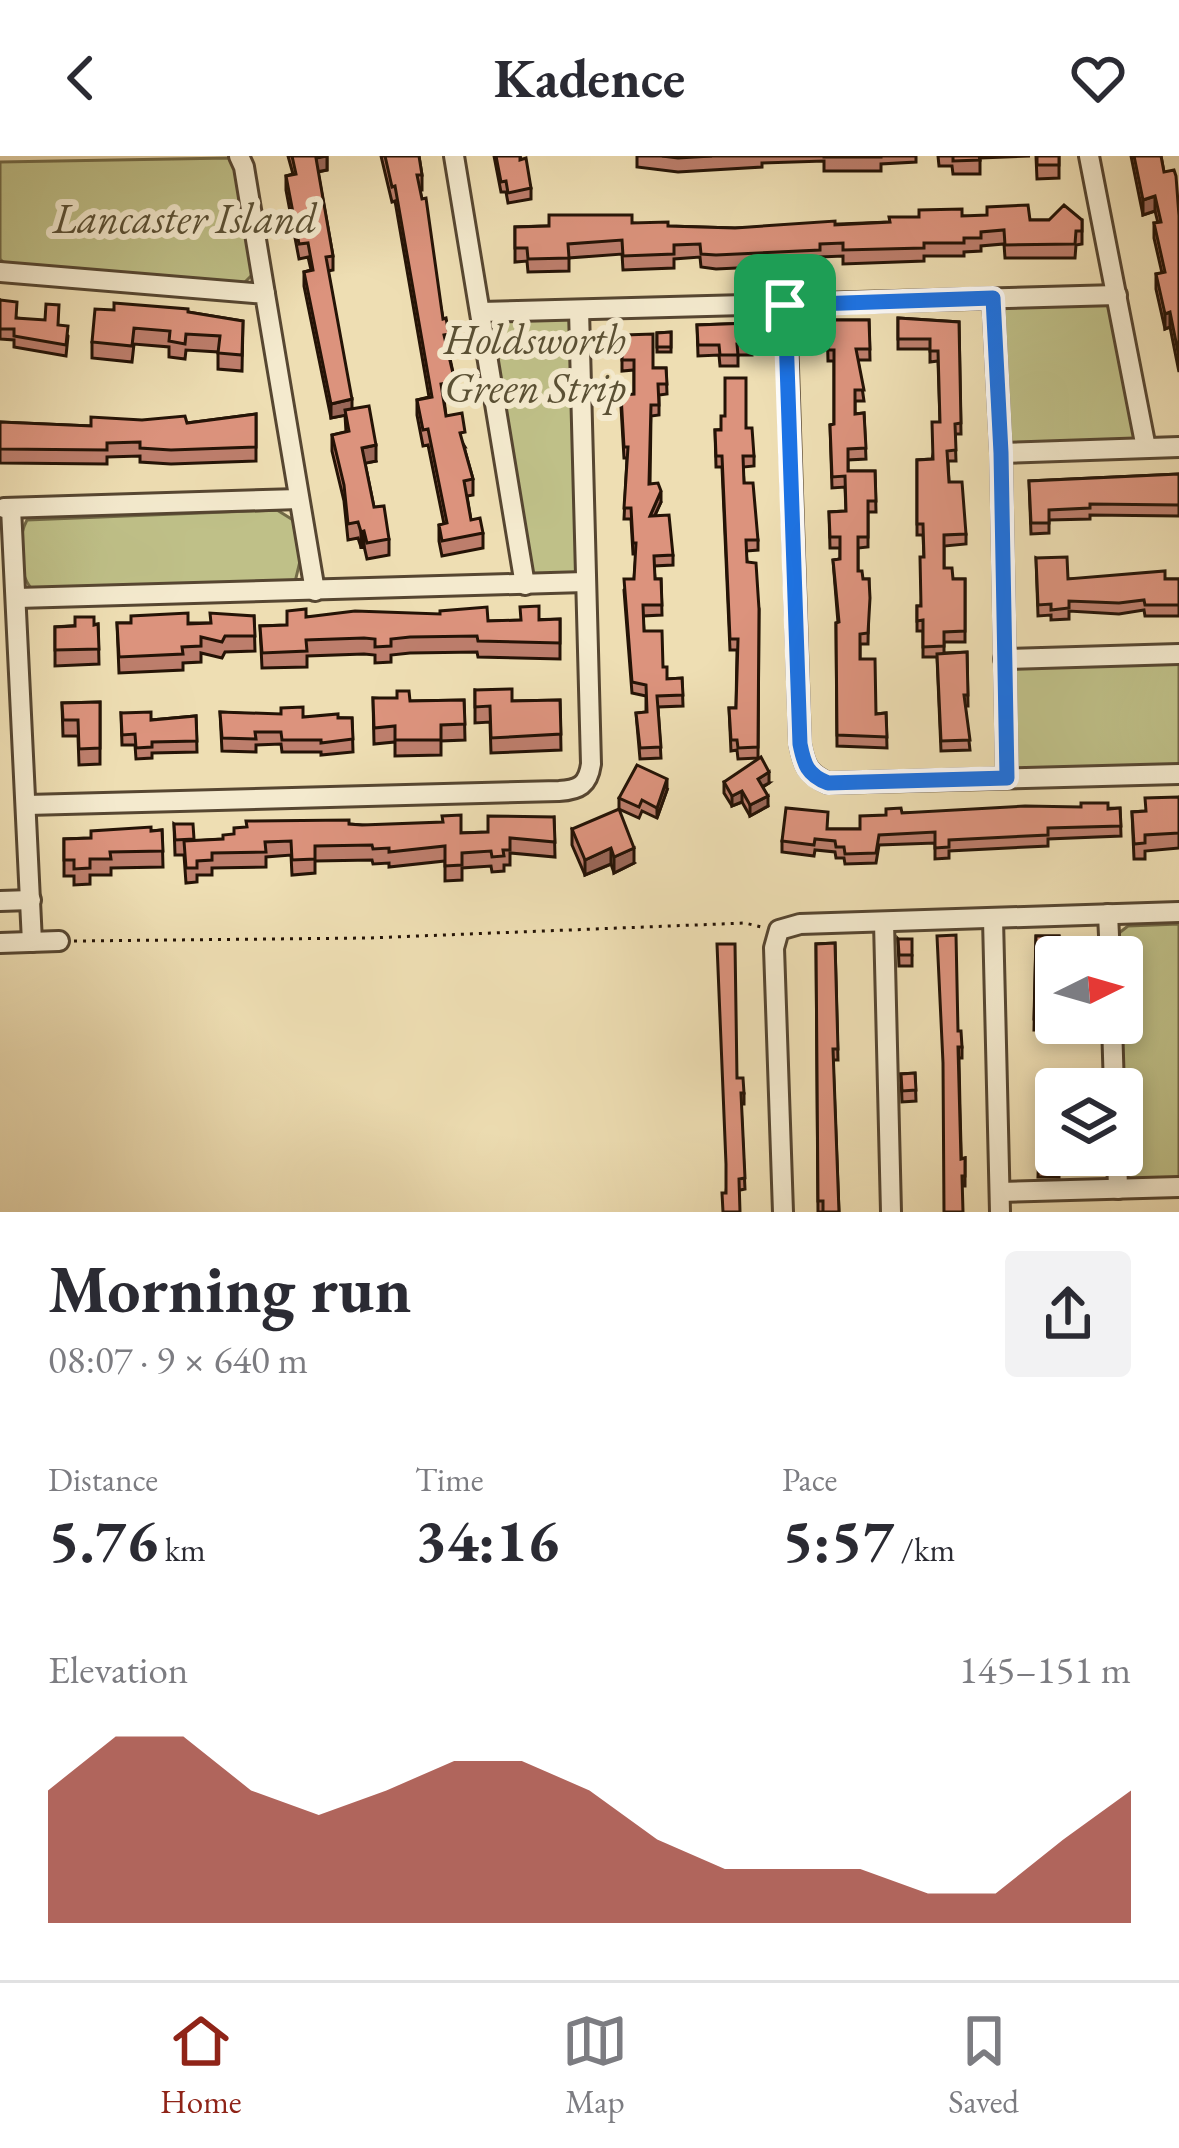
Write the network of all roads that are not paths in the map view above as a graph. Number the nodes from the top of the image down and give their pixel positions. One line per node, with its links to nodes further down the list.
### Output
1 (239, 156): 5 (street)
2 (454, 156): 10 (street)
3 (1089, 156): 6 (street)
4 (0, 272): 5 (street)
5 (265, 295): 14 (street)
6 (1117, 296): 7 (street); 12 (street)
7 (993, 298): 8 (street); 13 (street)
8 (785, 305): 9 (street); 23 (street)
9 (579, 310): 10 (street); 16 (street)
10 (481, 312): 17 (street)
11 (1179, 447): 12 (street)
12 (1146, 448): 13 (street)
13 (1001, 453): 21 (street)
14 (299, 499): 15 (street); 18 (street)
15 (5, 508): 19 (street)
16 (585, 583): 17 (street); 24 (street)
17 (525, 585): 18 (street)
18 (315, 591): 19 (street)
19 (17, 598): 24 (street)
20 (1179, 654): 21 (street)
21 (1004, 659): 23 (street)
22 (1179, 773): 23 (street)
23 (1007, 778)
24 (27, 805): 25 (street)
25 (31, 900): 26 (street); 33 (street)
26 (0, 901)
27 (1179, 912): 28 (street)
28 (1108, 914): 29 (street); 31 (street)
29 (993, 919): 30 (street); 38 (street)
30 (884, 922): 39 (street); 40 (street)
31 (1109, 936)
32 (59, 941): 33 (street)
33 (32, 942): 34 (street)
34 (0, 943)
35 (1118, 1176): 37 (street)
36 (1179, 1187): 37 (street)
37 (1118, 1189): 38 (street)
38 (1000, 1202)
39 (783, 1212)
40 (891, 1212)

